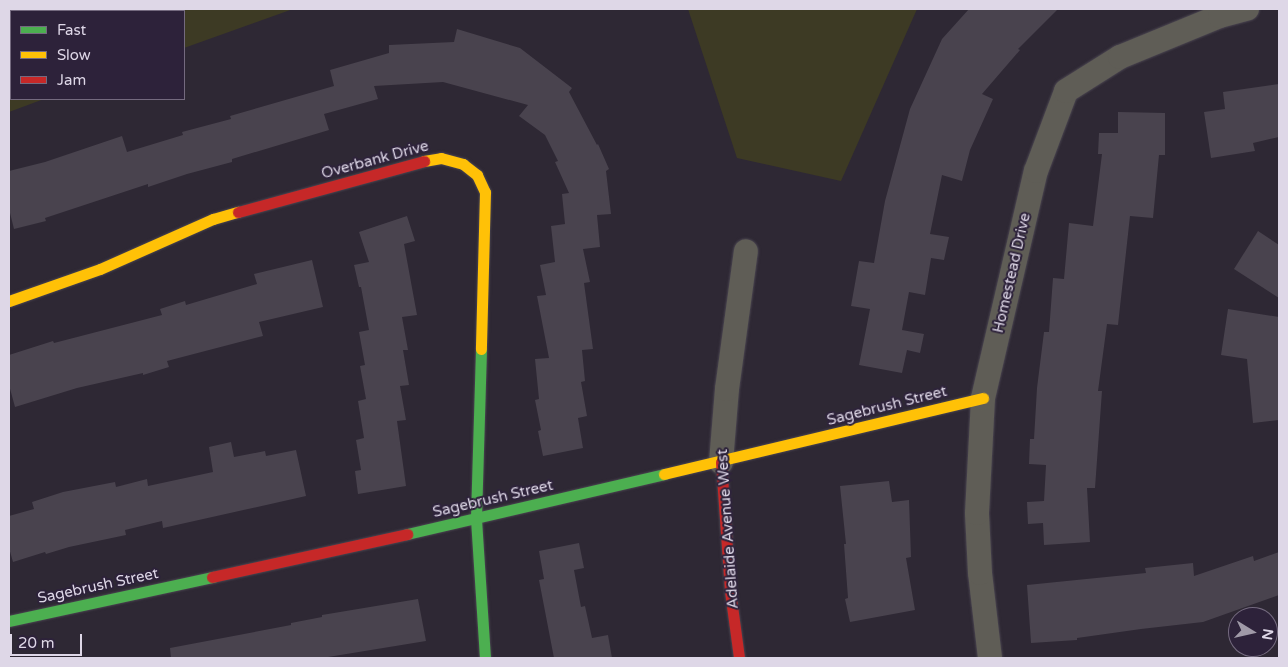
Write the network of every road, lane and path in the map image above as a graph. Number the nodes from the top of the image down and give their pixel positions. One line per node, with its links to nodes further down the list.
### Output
1 (1247, 9): 4 (street, Homestead Drive)
2 (746, 251): 5 (street, Adelaide Avenue West)
3 (9, 301): 6 (street, Overbank Drive)
4 (983, 398): 5 (street, Sagebrush Street); 10 (street, Homestead Drive)
5 (721, 462): 6 (street, Sagebrush Street); 9 (street, Adelaide Avenue West)
6 (476, 519): 7 (street, Sagebrush Street); 8 (street, Overbank Drive)
7 (9, 621)
8 (485, 658)
9 (739, 658)
10 (990, 658)

